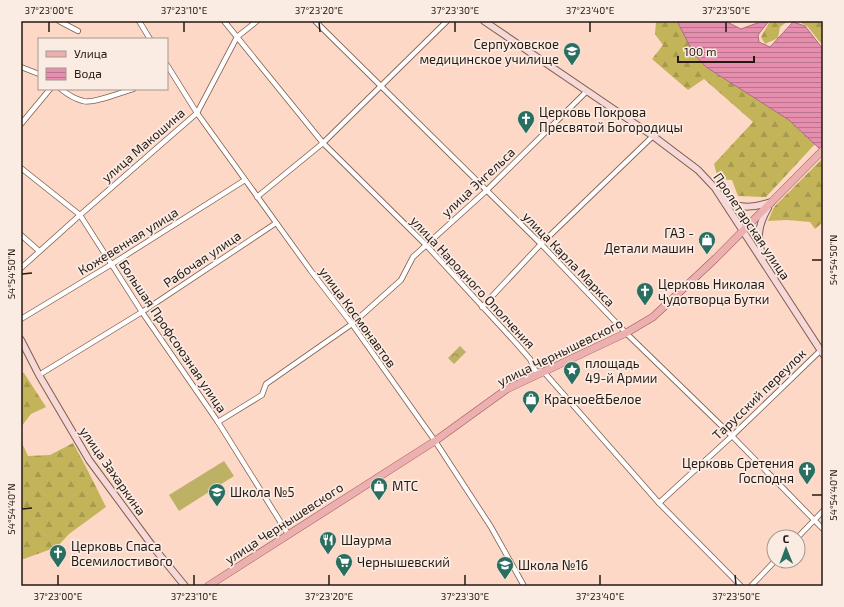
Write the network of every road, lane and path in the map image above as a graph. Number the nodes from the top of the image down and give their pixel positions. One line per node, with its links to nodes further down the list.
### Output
1 (59, 21): 8 (street)
2 (139, 21): 10 (street)
3 (224, 21): 9 (street, улица Народного Ополчения)
4 (257, 21): 9 (street, улица Макошина)
5 (315, 21): 14 (street, улица Карла Маркса)
6 (447, 21): 14 (street)
7 (484, 21): 18 (street, Пролетарская улица)
8 (78, 31)
9 (237, 37): 19 (street, улица Макошина); 22 (street, улица Народного Ополчения)
10 (149, 38)
11 (21, 67): 12 (street)
12 (38, 74)
13 (169, 74): 19 (street, улица Космонавтов)
14 (381, 86): 22 (street); 26 (street, улица Карла Маркса)
15 (49, 90): 20 (street)
16 (62, 90): 17 (street)
17 (130, 90)
18 (587, 91): 21 (street, Пролетарская улица); 26 (street, улица Энгельса)
19 (197, 113): 25 (street, улица Космонавтов); 30 (street, улица Макошина)
20 (21, 124)
21 (653, 136): 28 (street, Пролетарская улица); 34 (street)
22 (323, 142): 27 (street); 35 (street, улица Народного Ополчения)
23 (823, 150): 29 (main road, улица Чернышевского)
24 (21, 168): 30 (street, Большая Профсоюзная улица)
25 (245, 180): 27 (street, улица Космонавтов); 37 (street, Кожевенная улица)
26 (486, 191): 34 (street, улица Карла Маркса); 35 (street, улица Энгельса)
27 (257, 197): 31 (street, улица Космонавтов)
28 (722, 198): 29 (street); 32 (street, Пролетарская улица)
29 (771, 202): 32 (main road, улица Чернышевского); 38 (street)
30 (80, 214): 36 (street, улица Макошина); 37 (street, Большая Профсоюзная улица)
31 (276, 223): 41 (street, Рабочая улица); 43 (street, улица Космонавтов)
32 (743, 231): 38 (street, Пролетарская улица); 44 (main road, улица Чернышевского)
33 (21, 235): 36 (street)
34 (541, 244): 40 (street); 44 (street, улица Карла Маркса)
35 (426, 245): 40 (street, улица Народного Ополчения); 43 (street, улица Энгельса)
36 (39, 251): 39 (street, улица Макошина)
37 (112, 264): 41 (street, Большая Профсоюзная улица); 42 (street, Кожевенная улица)
38 (765, 265): 46 (street, Пролетарская улица)
39 (21, 268)
40 (482, 307): 47 (street, улица Народного Ополчения)
41 (142, 312): 48 (street, Рабочая улица); 49 (street, Большая Профсоюзная улица)
42 (21, 319)
43 (352, 324): 49 (street, улица Энгельса); 51 (street, улица Космонавтов)
44 (626, 333): 47 (main road, улица Чернышевского); 50 (street, улица Карла Маркса)
45 (21, 340): 48 (street, улица Захаркина)
46 (822, 352): 50 (street, Тарусский переулок)
47 (543, 371): 51 (main road, улица Чернышевского); 52 (street, улица Народного Ополчения)
48 (39, 375): 59 (street, улица Захаркина)
49 (218, 422): 57 (street, Большая Профсоюзная улица)
50 (732, 436): 52 (street, Тарусский переулок); 54 (street, улица Карла Маркса)
51 (435, 441): 57 (main road, улица Чернышевского); 61 (street, улица Космонавтов)
52 (659, 503): 62 (street, улица Народного Ополчения)
53 (823, 511): 54 (street)
54 (814, 520): 55 (street); 56 (street, улица Карла Маркса)
55 (806, 529)
56 (823, 529)
57 (288, 534): 60 (main road, улица Чернышевского)
58 (767, 569): 63 (street)
59 (185, 586)
60 (208, 586)
61 (524, 586)
62 (741, 586)
63 (751, 586)

